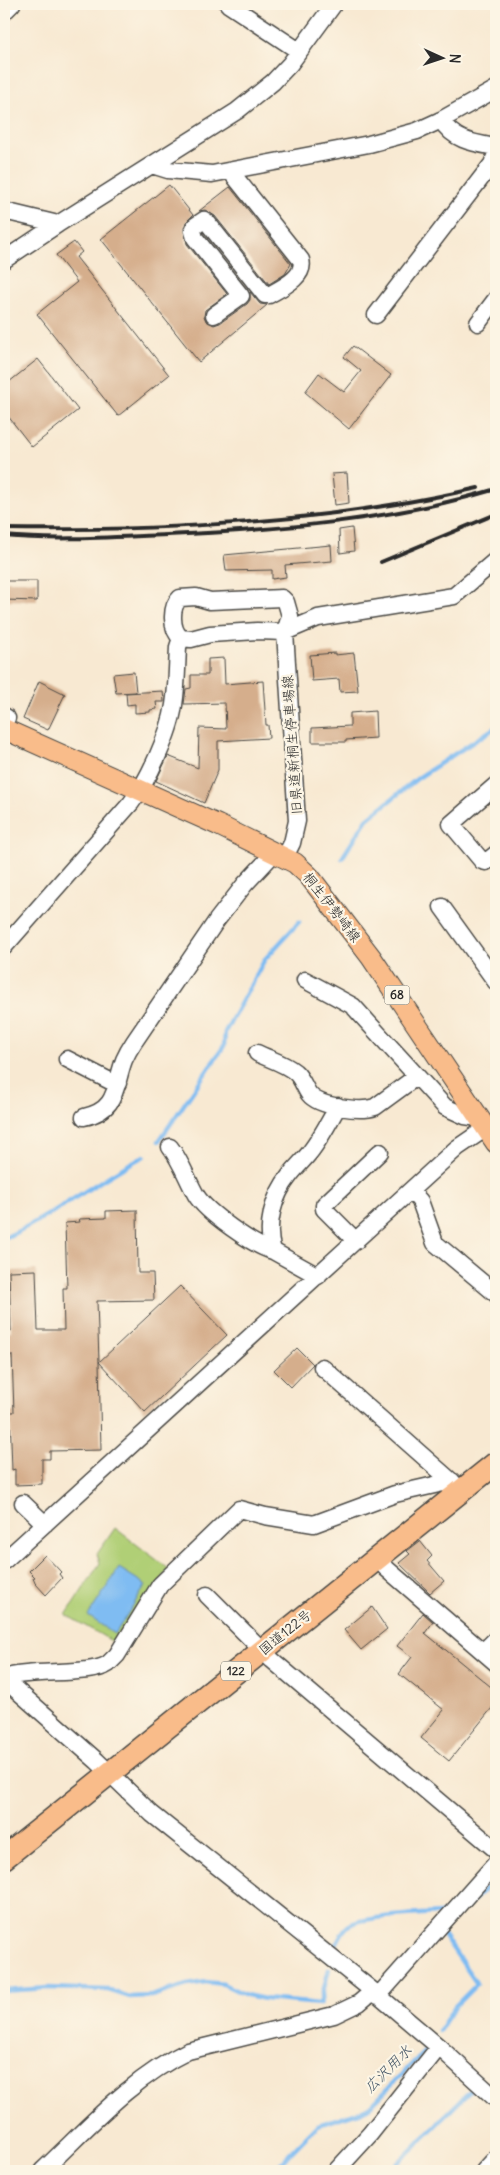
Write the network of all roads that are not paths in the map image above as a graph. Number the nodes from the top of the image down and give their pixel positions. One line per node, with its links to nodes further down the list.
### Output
1 (12, 4): 4 (street)
2 (228, 4): 5 (street)
3 (334, 4): 5 (street)
4 (4, 12)
5 (299, 51): 10 (street)
6 (496, 89): 7 (street)
7 (441, 120): 8 (street); 11 (street)
8 (496, 147)
9 (496, 154): 17 (street)
10 (152, 165): 11 (street); 13 (street)
11 (231, 172): 16 (street)
12 (4, 211): 13 (street)
13 (58, 224): 14 (street)
14 (4, 260)
15 (496, 299): 18 (street)
16 (214, 315)
17 (376, 316)
18 (478, 323)
19 (496, 560): 20 (street)
20 (285, 632): 21 (street); 21 (street, 旧県道新桐生停車場線); 27 (street, 旧県道新桐生停車場線)
21 (181, 638): 26 (street)
22 (4, 716): 23 (street)
23 (4, 724)
24 (4, 730): 26 (main road, 桐生伊勢崎線 / 68)
25 (496, 785): 28 (street)
26 (141, 790): 27 (main road, 桐生伊勢崎線 / 68); 30 (street)
27 (280, 854): 36 (street); 39 (main road, 桐生伊勢崎線 / 68)
28 (495, 859)
29 (442, 906): 32 (street)
30 (4, 947)
31 (305, 980): 35 (street)
32 (496, 982)
33 (257, 1053): 37 (street)
34 (67, 1059): 36 (street)
35 (416, 1077): 37 (street); 39 (street)
36 (118, 1083): 38 (street)
37 (338, 1106): 44 (street)
38 (84, 1117)
39 (489, 1130): 42 (street)
40 (170, 1147): 44 (street)
41 (380, 1152): 43 (street)
42 (411, 1190): 43 (street); 46 (street)
43 (356, 1242): 45 (street)
44 (273, 1251): 45 (street)
45 (318, 1276): 51 (street)
46 (496, 1294)
47 (322, 1367): 49 (street)
48 (496, 1463): 49 (highway, 国道122号 / 122)
49 (457, 1486): 52 (highway, 国道122号 / 122); 59 (street)
50 (23, 1503): 51 (street)
51 (45, 1524): 53 (street)
52 (378, 1558): 56 (highway, 国道122号 / 122); 57 (street)
53 (4, 1561)
54 (207, 1595): 56 (street)
55 (496, 1639): 57 (street)
56 (262, 1650): 60 (highway, 国道122号 / 122); 61 (street)
57 (484, 1651): 58 (street)
58 (496, 1663)
59 (4, 1679): 60 (street)
60 (109, 1773): 62 (highway, 国道122号 / 122); 64 (street)
61 (496, 1850)
62 (4, 1858)
63 (496, 1863): 64 (street)
64 (376, 1993): 65 (street); 68 (street)
65 (439, 2046): 66 (street); 69 (street)
66 (496, 2098)
67 (496, 2158): 70 (street)
68 (46, 2170)
69 (336, 2171)
70 (484, 2171)

